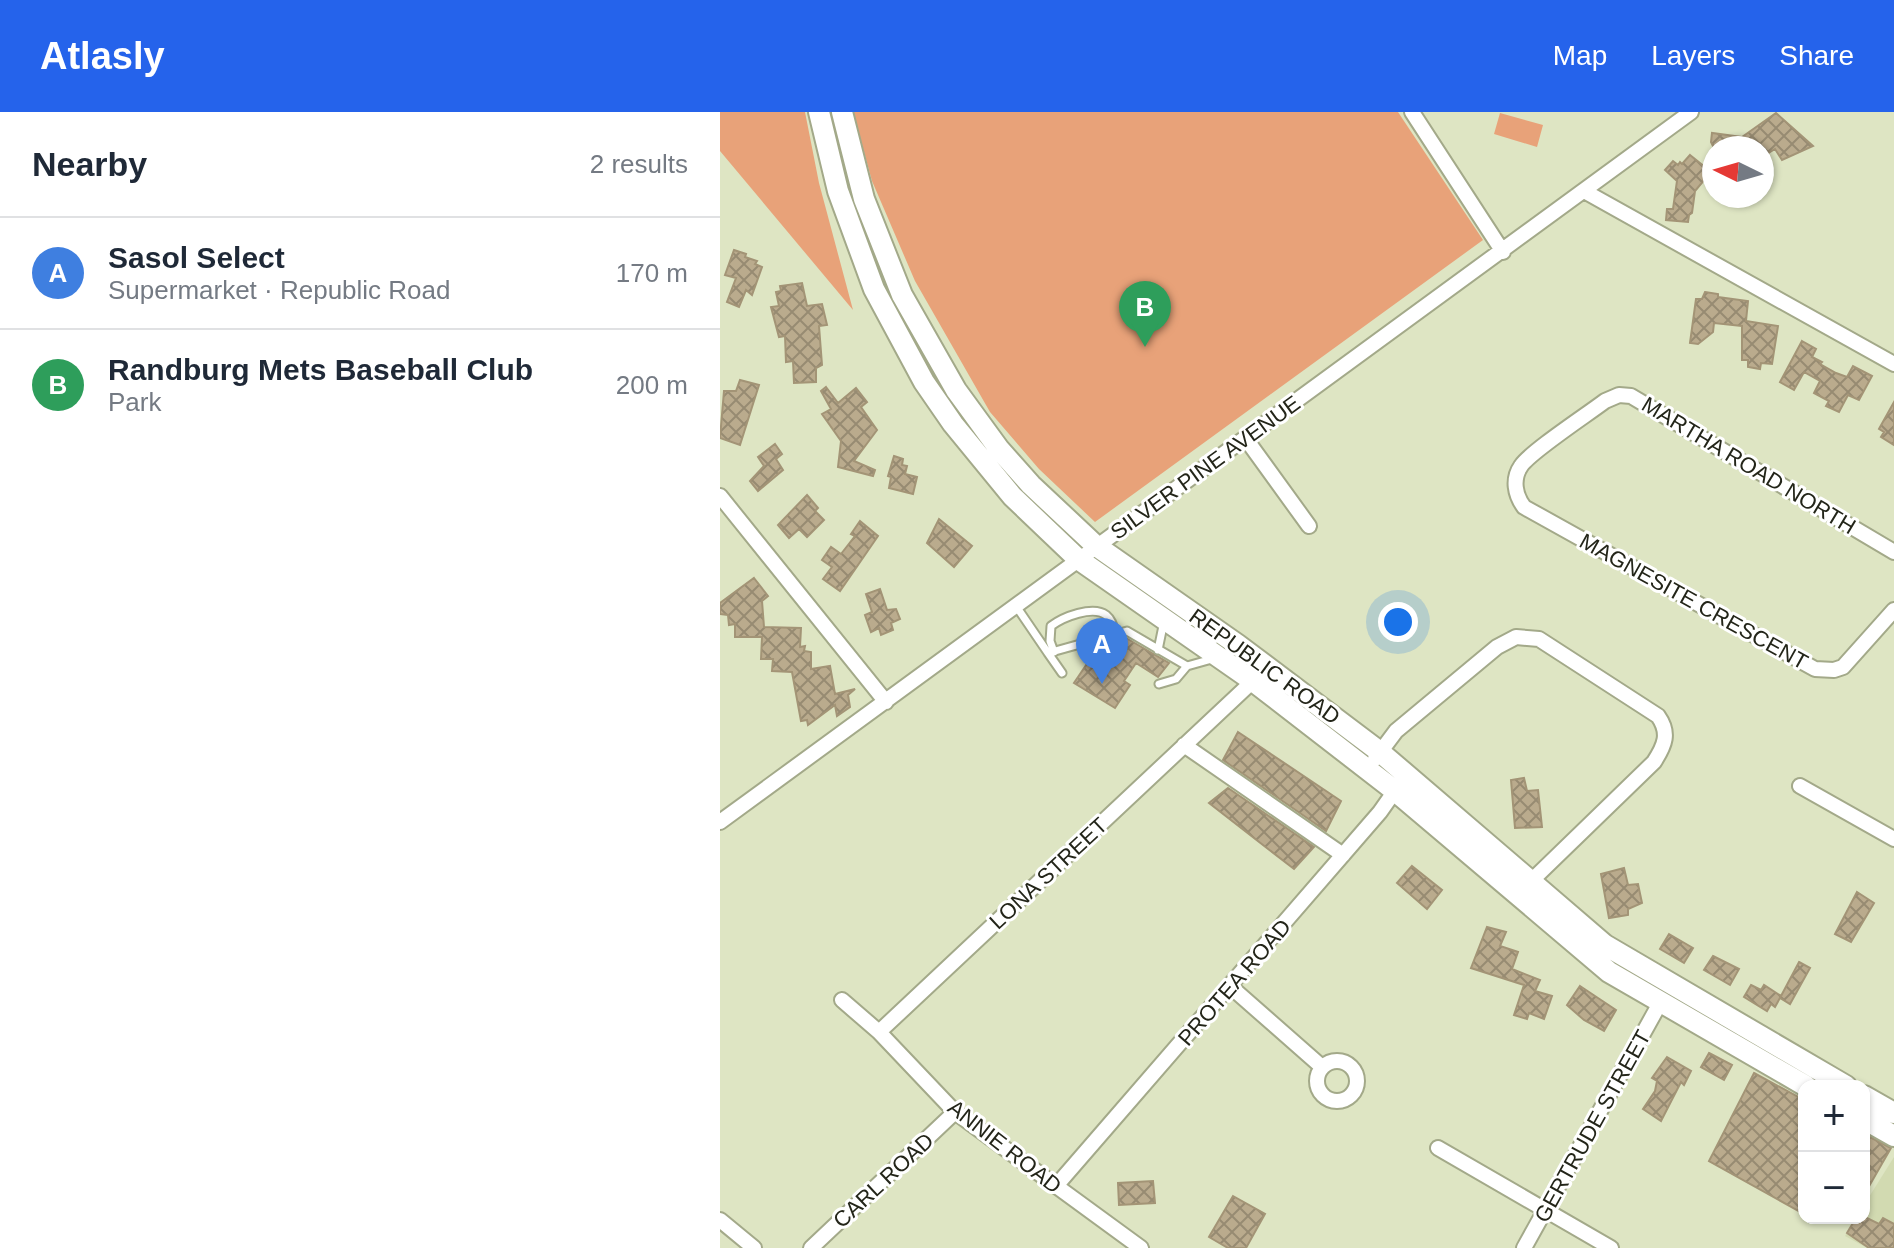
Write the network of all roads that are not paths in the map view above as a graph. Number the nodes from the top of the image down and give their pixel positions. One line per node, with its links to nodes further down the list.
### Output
1 (819, 112): 14 (main road, REPUBLIC ROAD)
2 (842, 112): 12 (main road, REPUBLIC ROAD)
3 (1412, 112): 6 (street)
4 (1691, 112): 5 (street, SILVER PINE AVENUE)
5 (1584, 191): 6 (street, SILVER PINE AVENUE); 7 (street)
6 (1503, 252): 8 (street, SILVER PINE AVENUE)
7 (1894, 364)
8 (1246, 439): 11 (street); 12 (street, SILVER PINE AVENUE)
9 (1524, 462): 13 (street, MARTHA ROAD NORTH); 16 (street, MAGNESITE CRESCENT)
10 (720, 496): 26 (street)
11 (1309, 526)
12 (1095, 545): 14 (street, SILVER PINE AVENUE); 28 (main road, REPUBLIC ROAD)
13 (1894, 552)
14 (1078, 559): 15 (street, SILVER PINE AVENUE); 17 (main road, REPUBLIC ROAD)
15 (1016, 606): 20 (lane); 26 (street, SILVER PINE AVENUE)
16 (1894, 610)
17 (1164, 620): 19 (lane); 21 (main road, REPUBLIC ROAD)
18 (1115, 633): 19 (lane); 20 (lane); 20 (lane)
19 (1158, 650): 22 (lane)
20 (1051, 652): 23 (lane)
21 (1220, 657): 22 (lane); 24 (main road, REPUBLIC ROAD)
22 (1187, 666): 25 (lane)
23 (1062, 673)
24 (1253, 681): 27 (street, LONA STREET); 29 (main road, REPUBLIC ROAD)
25 (1159, 684)
26 (886, 702): 32 (street, SILVER PINE AVENUE)
27 (1184, 745): 34 (street); 40 (street, LONA STREET)
28 (1380, 752): 29 (street); 30 (main road, REPUBLIC ROAD); 35 (street)
29 (1367, 769): 30 (main road, REPUBLIC ROAD)
30 (1401, 783): 34 (street, PROTEA ROAD); 35 (main road, REPUBLIC ROAD); 36 (main road, REPUBLIC ROAD)
31 (1800, 786): 33 (street)
32 (720, 822)
33 (1894, 839)
34 (1343, 855): 37 (street, PROTEA ROAD)
35 (1531, 879): 36 (street); 42 (main road, REPUBLIC ROAD)
36 (1517, 896): 39 (main road, REPUBLIC ROAD)
37 (1231, 987): 41 (street); 50 (street, PROTEA ROAD)
38 (842, 1000): 40 (street)
39 (1660, 1003): 43 (main road, REPUBLIC ROAD); 51 (street, GERTRUDE STREET)
40 (879, 1032): 45 (street, ANNIE ROAD)
41 (1322, 1067)
42 (1836, 1080)
43 (1798, 1081)
44 (1870, 1099): 46 (main road)
45 (955, 1112): 50 (street, ANNIE ROAD); 54 (street, CARL ROAD)
46 (1894, 1113)
47 (1870, 1122): 48 (main road)
48 (1894, 1136)
49 (1438, 1148): 51 (street)
50 (1056, 1186): 55 (street, ANNIE ROAD)
51 (1545, 1211): 56 (street, GERTRUDE STREET); 57 (street)
52 (720, 1220): 53 (street)
53 (754, 1248)
54 (811, 1248)
55 (1141, 1248)
56 (1524, 1248)
57 (1611, 1248)

